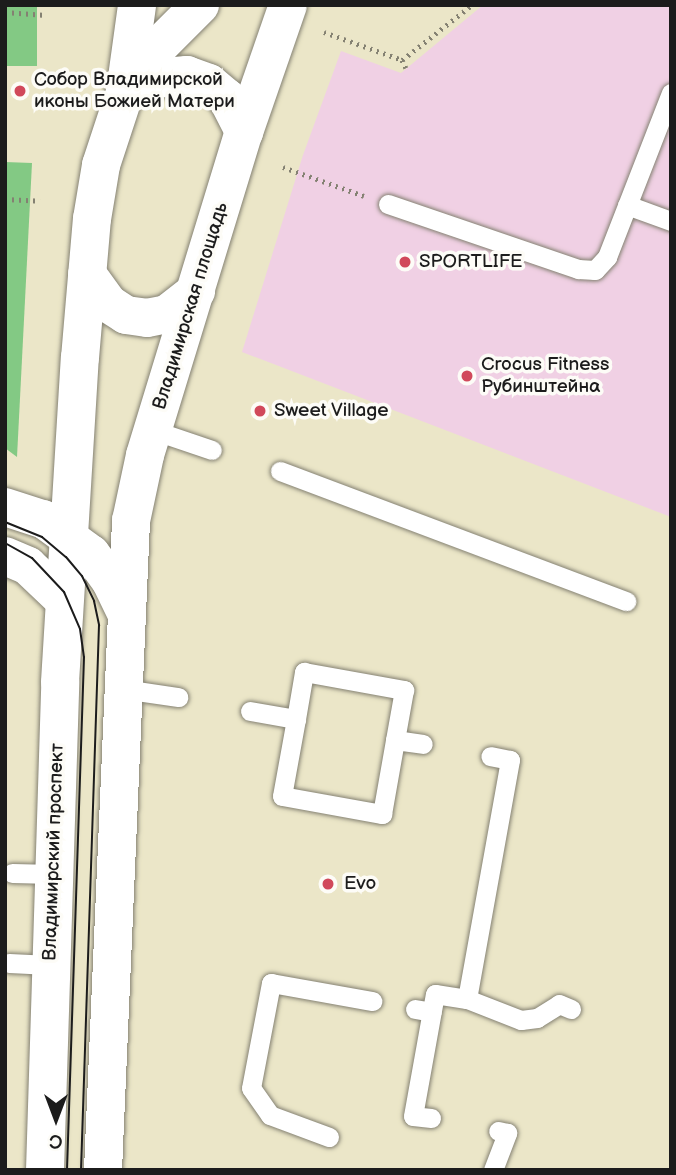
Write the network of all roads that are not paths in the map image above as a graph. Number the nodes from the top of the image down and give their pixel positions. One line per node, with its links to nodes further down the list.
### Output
1 (200, 5): 4 (main road)
2 (288, 5): 6 (main road, Владимирская площадь)
3 (130, 15): 4 (main road)
4 (125, 92): 6 (main road); 10 (main road)
5 (671, 93): 8 (lane)
6 (244, 132): 11 (main road, Владимирская площадь)
7 (388, 204): 8 (lane)
8 (627, 205): 9 (lane)
9 (671, 221)
10 (87, 274): 11 (main road); 16 (main road)
11 (195, 291): 12 (main road, Владимирская площадь)
12 (153, 430): 13 (lane); 20 (main road, Владимирская площадь)
13 (212, 450)
14 (280, 471): 19 (lane)
15 (5, 507): 16 (main road)
16 (68, 535): 18 (main road, Владимирский проспект); 20 (main road)
17 (5, 556): 18 (main road)
18 (64, 600): 29 (main road, Владимирский проспект)
19 (626, 601)
20 (126, 613): 21 (main road)
21 (123, 689): 22 (lane); 39 (main road)
22 (178, 698)
23 (250, 710): 24 (lane)
24 (296, 719): 25 (lane); 25 (lane)
25 (395, 740): 26 (lane)
26 (423, 744)
27 (490, 757): 32 (lane)
28 (12, 873): 29 (lane)
29 (54, 874): 31 (main road, Владимирский проспект)
30 (9, 963): 31 (lane)
31 (50, 965): 38 (main road, Владимирский проспект)
32 (467, 999): 34 (lane); 35 (lane)
33 (372, 1001): 37 (lane)
34 (571, 1009)
35 (431, 1118)
36 (498, 1131): 40 (lane)
37 (329, 1136)
38 (45, 1170)
39 (103, 1170)
40 (493, 1170)

